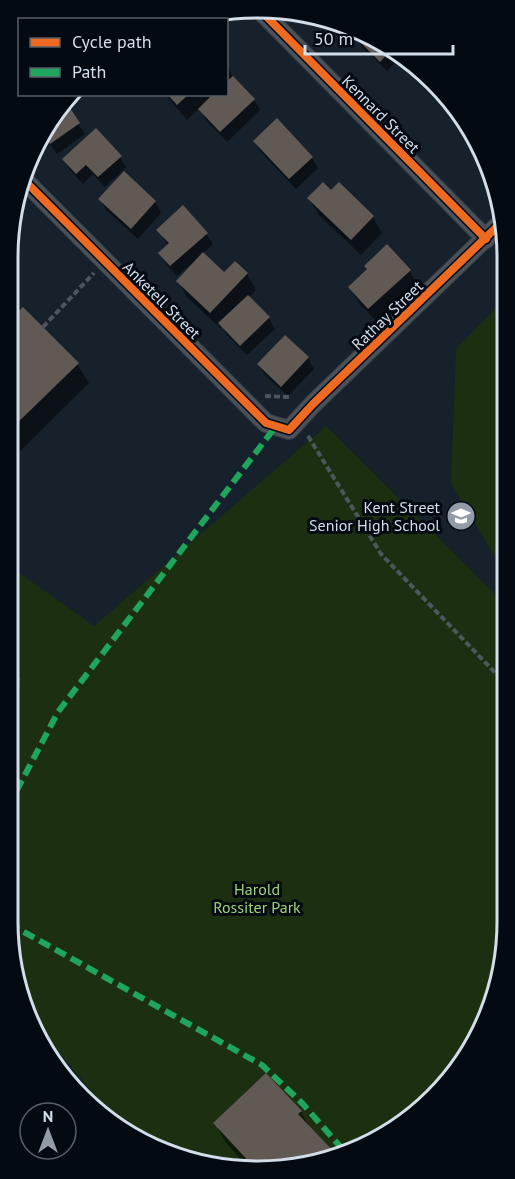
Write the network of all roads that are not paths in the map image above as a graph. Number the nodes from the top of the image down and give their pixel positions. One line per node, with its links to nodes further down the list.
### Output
1 (269, 19): 4 (street, Kennard Street)
2 (29, 186): 5 (street, Anketell Street)
3 (495, 229): 4 (street, Rathay Street)
4 (486, 239): 5 (street, Rathay Street)
5 (293, 425)

